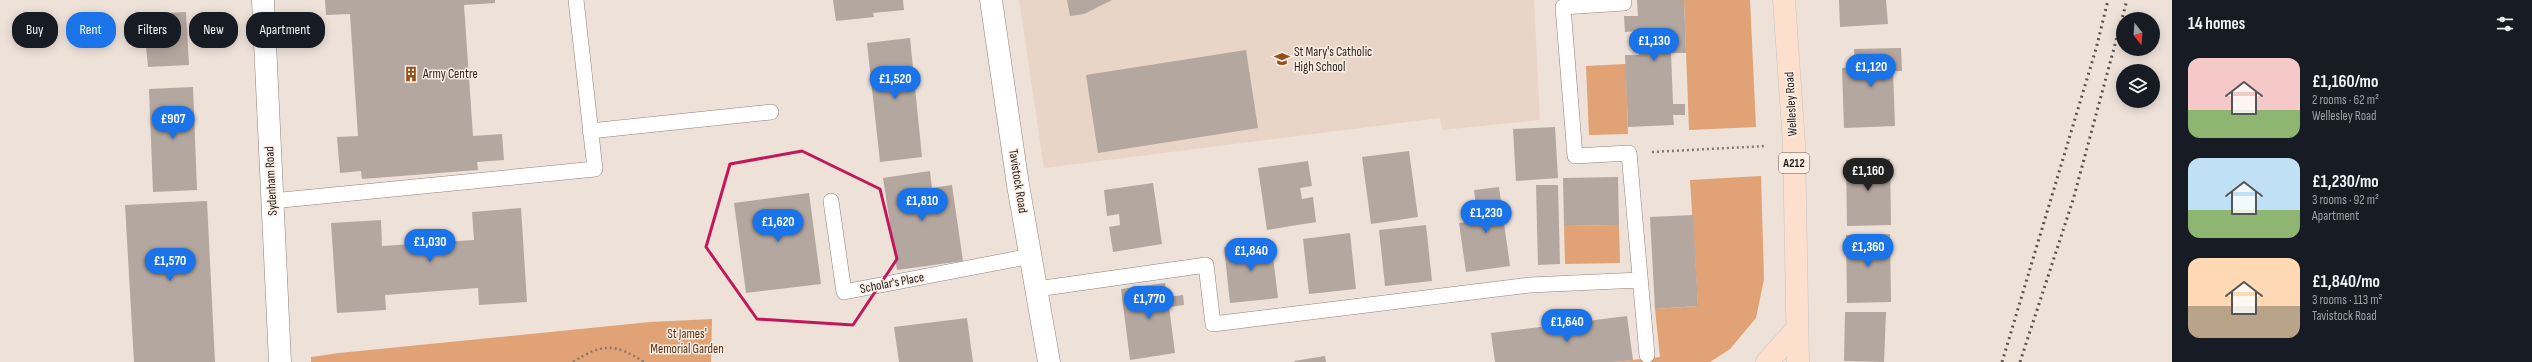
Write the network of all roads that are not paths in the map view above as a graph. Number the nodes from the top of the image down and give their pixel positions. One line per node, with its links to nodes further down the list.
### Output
1 (263, 0): 8 (street, Sydenham Road)
2 (576, 0): 7 (lane)
3 (992, 0): 10 (street, Tavistock Road)
4 (1624, 0): 11 (lane)
5 (1784, 0): 13 (main road, Wellesley Road / A212)
6 (771, 112): 7 (lane)
7 (590, 131): 8 (lane)
8 (272, 201): 15 (street, Sydenham Road)
9 (831, 201): 10 (lane, Scholar's Place)
10 (1031, 256): 12 (street, Tavistock Road)
11 (1640, 280): 12 (lane); 14 (lane)
12 (1037, 289): 16 (street, Tavistock Road)
13 (1797, 329): 17 (main road); 18 (main road, Wellesley Road / A212)
14 (1648, 355)
15 (280, 362)
16 (1049, 362)
17 (1767, 362)
18 (1798, 362)

